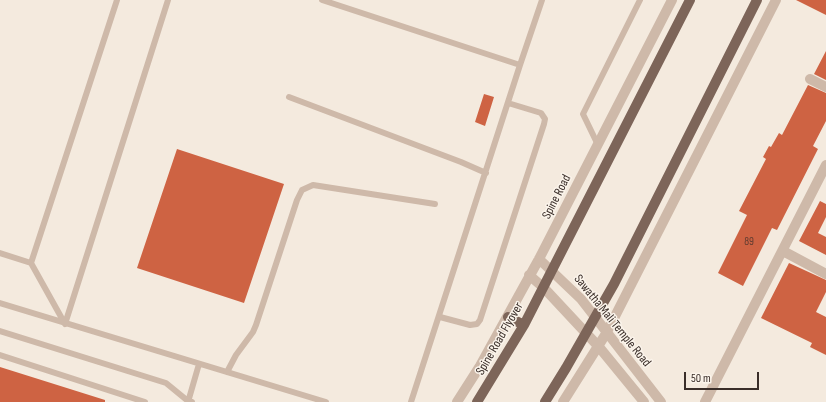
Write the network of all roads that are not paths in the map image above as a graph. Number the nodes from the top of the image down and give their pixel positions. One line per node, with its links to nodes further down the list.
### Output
1 (117, 0): 24 (lane)
2 (168, 0): 33 (lane)
3 (322, 0): 10 (lane)
4 (542, 0): 11 (lane)
5 (640, 0): 16 (lane)
6 (672, 0): 16 (street, Spine Road)
7 (690, 0): 25 (main road)
8 (757, 0): 32 (main road)
9 (776, 0): 36 (street)
10 (333, 2): 11 (lane)
11 (520, 65): 15 (lane)
12 (810, 79): 13 (street)
13 (826, 87)
14 (289, 97): 18 (lane)
15 (508, 103): 18 (lane); 30 (lane)
16 (598, 145): 23 (street, Spine Road)
17 (826, 165): 19 (street)
18 (486, 173): 30 (lane)
19 (823, 179): 21 (street)
20 (435, 204): 41 (lane)
21 (783, 252): 26 (street); 52 (street)
22 (0, 253): 24 (lane)
23 (539, 259): 25 (street, Sawatha Mali Temple Road); 27 (street, Spine Road)
24 (31, 263): 33 (lane)
25 (552, 271): 28 (main road); 32 (street, Sawatha Mali Temple Road)
26 (826, 274)
27 (529, 276): 28 (street, Sawatha Mali Temple Road); 31 (street, Spine Road)
28 (544, 288): 34 (main road, Spine Road Flyover); 37 (street, Sawatha Mali Temple Road)
29 (0, 303): 33 (lane)
30 (440, 317): 45 (lane)
31 (508, 317): 34 (main road); 46 (street, Spine Road)
32 (595, 317): 36 (street, Sawatha Mali Temple Road); 37 (main road)
33 (64, 324): 40 (lane)
34 (524, 325): 47 (main road, Spine Road Flyover)
35 (0, 331): 43 (lane)
36 (607, 332): 38 (street); 51 (street, Sawatha Mali Temple Road)
37 (586, 333): 38 (street, Sawatha Mali Temple Road); 48 (main road)
38 (599, 347): 49 (street); 50 (street, Sawatha Mali Temple Road)
39 (0, 355): 42 (lane)
40 (199, 364): 41 (lane); 43 (lane)
41 (227, 372): 44 (lane)
42 (145, 402)
43 (190, 402)
44 (326, 402)
45 (412, 402)
46 (457, 402)
47 (477, 402)
48 (545, 402)
49 (563, 402)
50 (644, 402)
51 (661, 402)
52 (705, 402)

